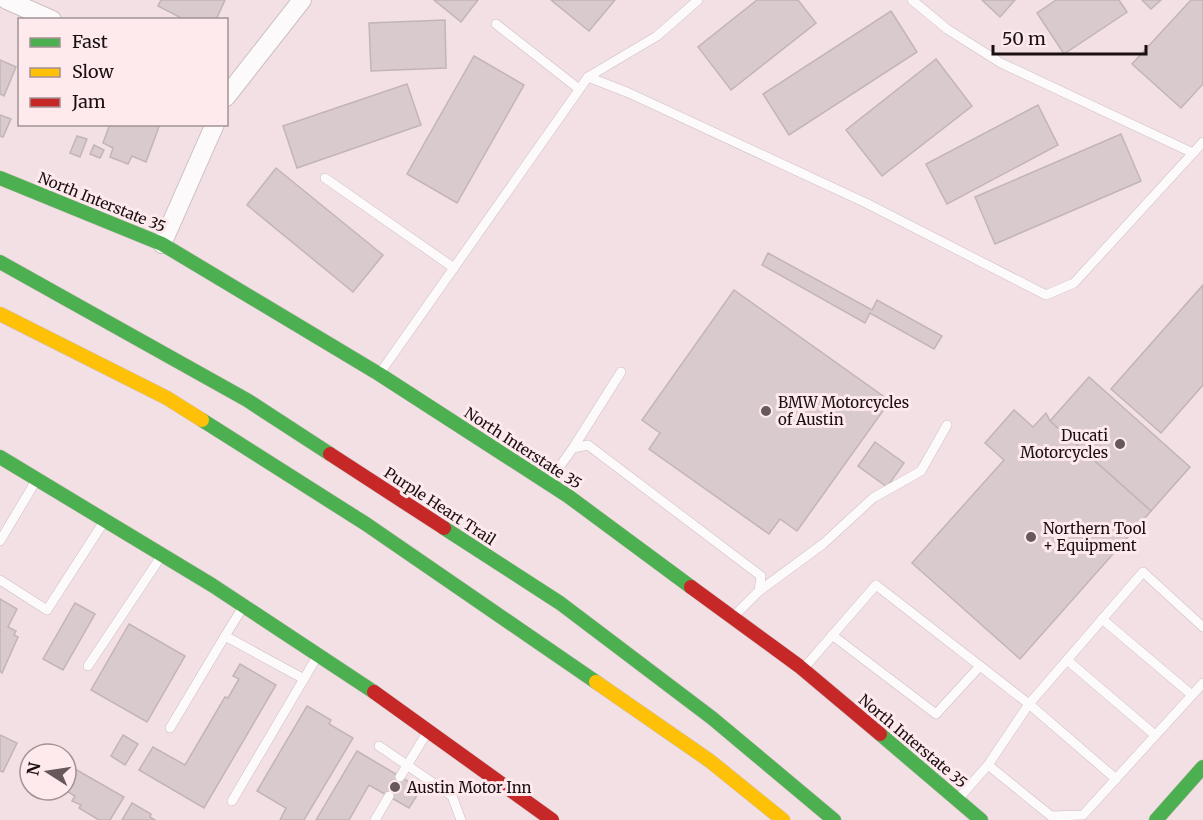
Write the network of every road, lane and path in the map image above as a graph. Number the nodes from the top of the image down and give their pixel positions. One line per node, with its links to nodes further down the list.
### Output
1 (7, 0): 5 (street)
2 (302, 0): 9 (street)
3 (698, 0): 7 (lane)
4 (912, 0): 12 (lane)
5 (48, 18)
6 (496, 24): 8 (lane)
7 (588, 77): 8 (lane); 12 (lane)
8 (579, 89): 17 (lane)
9 (228, 95)
10 (213, 126): 15 (street)
11 (1203, 142): 12 (lane)
12 (1193, 153)
13 (0, 178): 15 (main road, North Interstate 35)
14 (325, 178): 17 (lane)
15 (162, 244): 20 (main road, North Interstate 35)
16 (0, 262): 62 (main road, Purple Heart Trail)
17 (454, 268): 20 (lane)
18 (0, 314): 61 (main road)
19 (621, 372): 22 (lane)
20 (379, 375): 25 (main road, North Interstate 35)
21 (947, 425): 30 (lane)
22 (573, 448): 25 (lane); 30 (lane)
23 (0, 457): 24 (main road)
24 (37, 478): 26 (main road); 27 (lane)
25 (548, 483): 32 (main road, North Interstate 35)
26 (106, 518): 28 (main road); 29 (lane)
27 (0, 541)
28 (163, 553): 31 (main road); 39 (lane)
29 (0, 580)
30 (759, 591): 32 (lane)
31 (244, 605): 36 (lane); 37 (main road)
32 (733, 617): 41 (main road, North Interstate 35)
33 (1102, 619): 34 (lane); 38 (lane); 44 (lane)
34 (1203, 627)
35 (832, 635): 40 (lane); 40 (lane); 41 (lane)
36 (225, 636): 42 (lane); 46 (lane)
37 (318, 654): 42 (lane); 47 (main road)
38 (1067, 660): 45 (lane); 48 (lane)
39 (88, 666)
40 (980, 666): 45 (lane)
41 (803, 669): 56 (main road, North Interstate 35)
42 (304, 679): 57 (lane)
43 (1203, 683): 44 (lane)
44 (1192, 695): 48 (lane)
45 (1029, 704): 50 (lane); 54 (lane)
46 (170, 728)
47 (428, 731): 52 (lane); 60 (main road)
48 (1155, 735): 54 (lane)
49 (379, 746): 52 (lane)
50 (988, 765): 54 (lane); 56 (lane)
51 (1203, 766): 64 (main road)
52 (407, 767): 53 (lane); 59 (lane)
53 (400, 777)
54 (1116, 779)
55 (389, 796): 58 (lane)
56 (957, 800): 63 (main road, North Interstate 35)
57 (232, 801)
58 (375, 820)
59 (461, 820)
60 (552, 820)
61 (783, 820)
62 (834, 820)
63 (981, 820)
64 (1156, 820)

